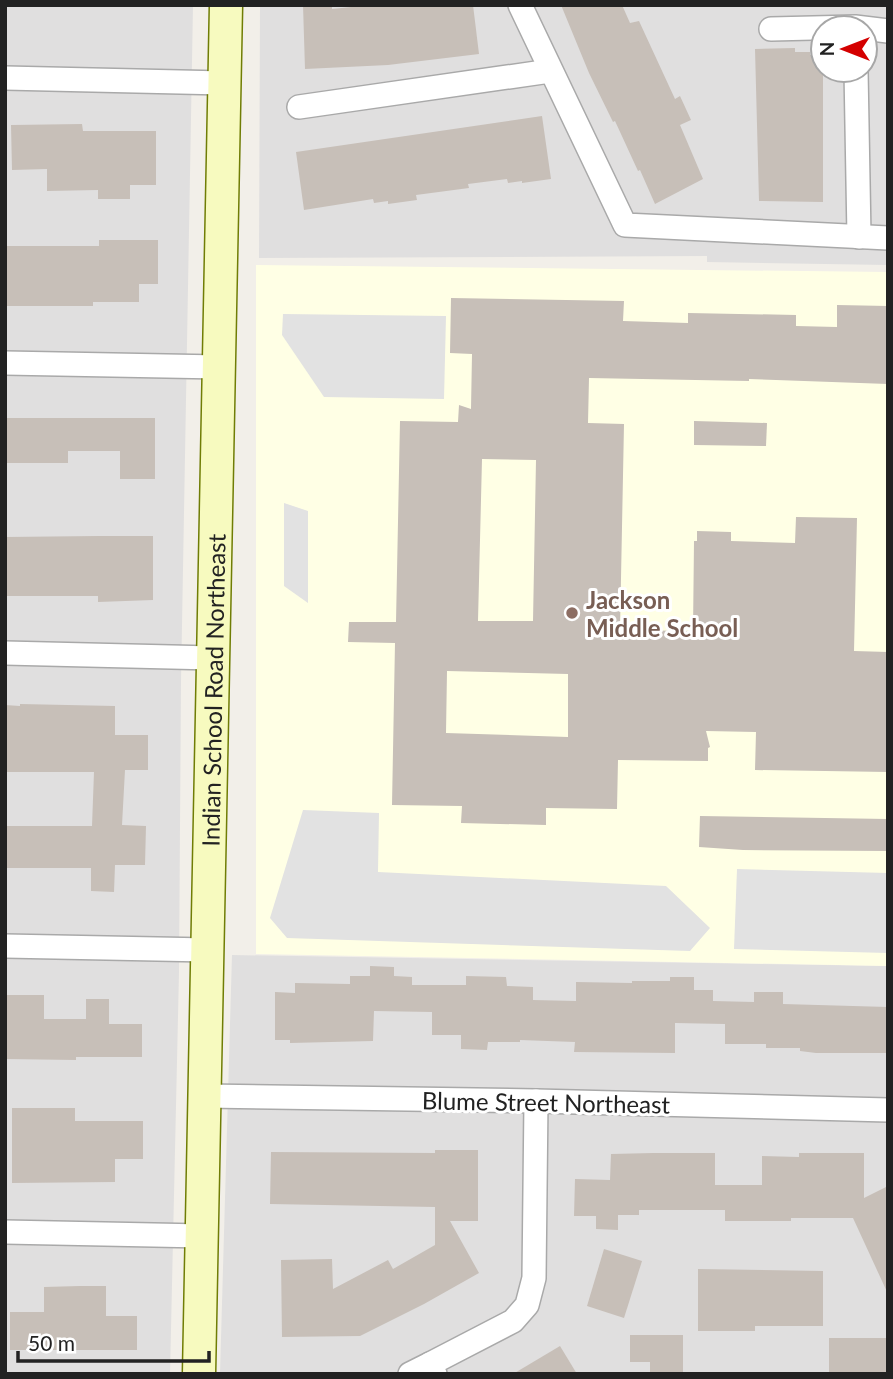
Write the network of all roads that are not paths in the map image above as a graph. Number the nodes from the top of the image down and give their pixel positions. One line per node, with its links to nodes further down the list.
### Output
1 (226, 5): 7 (street, Indian School Road Northeast)
2 (520, 5): 5 (street)
3 (809, 28): 4 (street)
4 (771, 29)
5 (550, 71): 9 (street); 10 (street)
6 (5, 78): 7 (street)
7 (224, 83): 13 (street, Indian School Road Northeast)
8 (856, 84): 10 (street)
9 (299, 107)
10 (859, 237): 11 (street)
11 (888, 238)
12 (5, 363): 13 (street)
13 (220, 367): 15 (street, Indian School Road Northeast)
14 (5, 653): 15 (street)
15 (213, 658): 17 (street, Indian School Road Northeast)
16 (5, 946): 17 (street)
17 (208, 950): 18 (street, Indian School Road Northeast)
18 (205, 1097): 19 (street, Blume Street Northeast); 22 (street, Indian School Road Northeast)
19 (536, 1101): 20 (street, Blume Street Northeast); 23 (street)
20 (888, 1110)
21 (5, 1232): 22 (street)
22 (203, 1236): 24 (street, Indian School Road Northeast)
23 (425, 1370)
24 (199, 1374)

